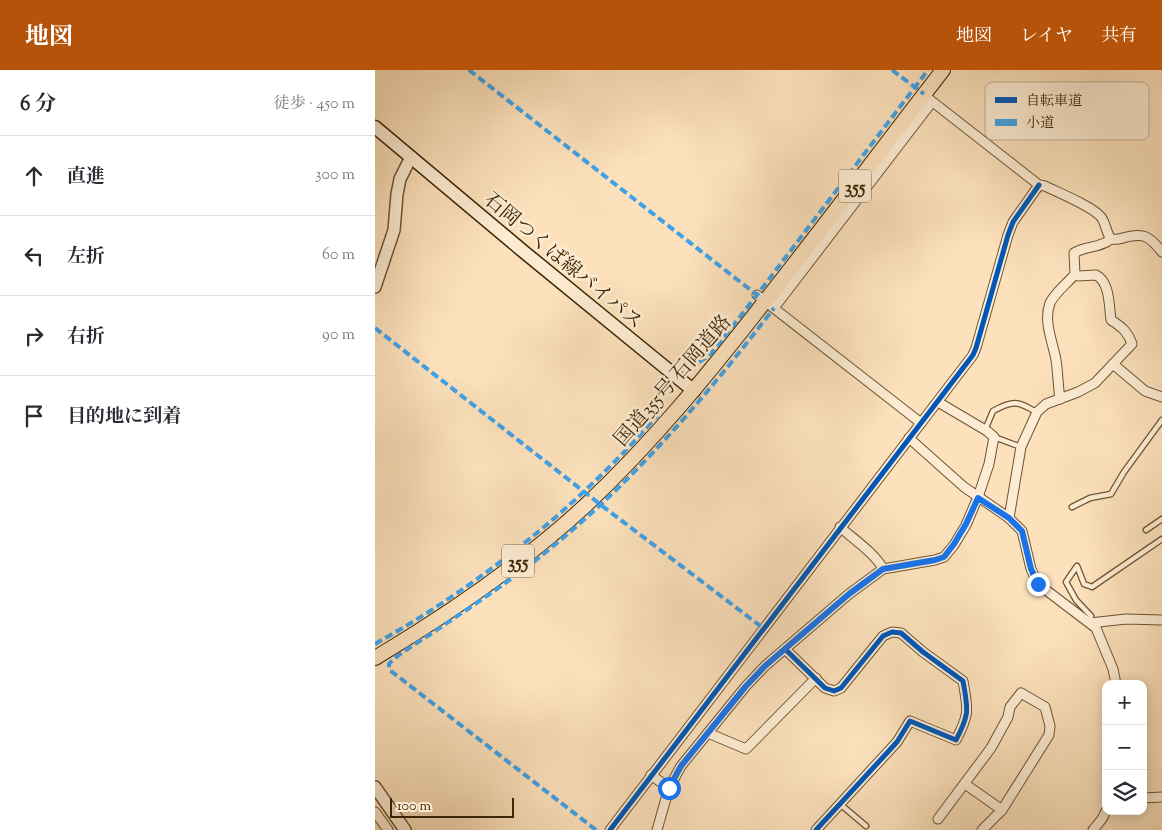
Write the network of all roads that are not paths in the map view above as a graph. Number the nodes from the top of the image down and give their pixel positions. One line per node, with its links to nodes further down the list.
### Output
1 (943, 70): 2 (highway, 国道355号 石岡道路 / 355)
2 (928, 98): 5 (street); 10 (highway, 国道355号 石岡道路 / 355)
3 (375, 127): 4 (main road, 石岡つくば線バイパス)
4 (411, 157): 9 (street); 12 (main road, 石岡つくば線バイパス)
5 (1039, 185): 6 (street); 15 (street)
6 (1111, 239): 7 (street); 8 (street)
7 (1162, 252)
8 (1075, 274): 11 (street); 14 (street)
9 (375, 288)
10 (765, 301): 12 (highway, 国道355号 石岡道路 / 355); 18 (street)
11 (1113, 364): 13 (street); 14 (street)
12 (694, 391): 34 (highway, 国道355号 石岡道路 / 355)
13 (1162, 397)
14 (1060, 399): 16 (street)
15 (938, 402): 18 (street); 19 (street)
16 (1037, 412): 19 (lane); 22 (street)
17 (1162, 420): 24 (lane)
18 (921, 423): 20 (street)
19 (985, 430): 21 (street)
20 (909, 438): 23 (street); 27 (street)
21 (994, 438): 22 (lane); 23 (street)
22 (1021, 447): 25 (street)
23 (978, 498): 25 (street); 30 (street)
24 (1072, 507)
25 (1009, 518): 32 (street)
26 (1162, 519): 28 (lane)
27 (840, 528): 30 (street); 38 (street)
28 (1146, 530)
29 (1162, 539): 32 (lane)
30 (883, 569): 33 (street)
31 (1162, 620): 32 (street)
32 (1090, 622): 36 (street)
33 (785, 649): 35 (street); 37 (street)
34 (375, 658)
35 (816, 678): 37 (street); 44 (street)
36 (1115, 680)
37 (708, 733): 41 (street)
38 (651, 775): 41 (street); 52 (street)
39 (965, 784): 45 (street); 45 (street); 48 (street)
40 (375, 787): 51 (street)
41 (669, 788): 53 (street)
42 (1162, 797): 43 (street)
43 (1147, 798)
44 (840, 804): 49 (lane); 54 (street)
45 (1002, 810): 55 (street)
46 (375, 812): 50 (street)
47 (1104, 815): 56 (street)
48 (938, 819)
49 (866, 826)
50 (388, 830)
51 (405, 830)
52 (610, 830)
53 (657, 830)
54 (816, 830)
55 (982, 830)
56 (1093, 830)

